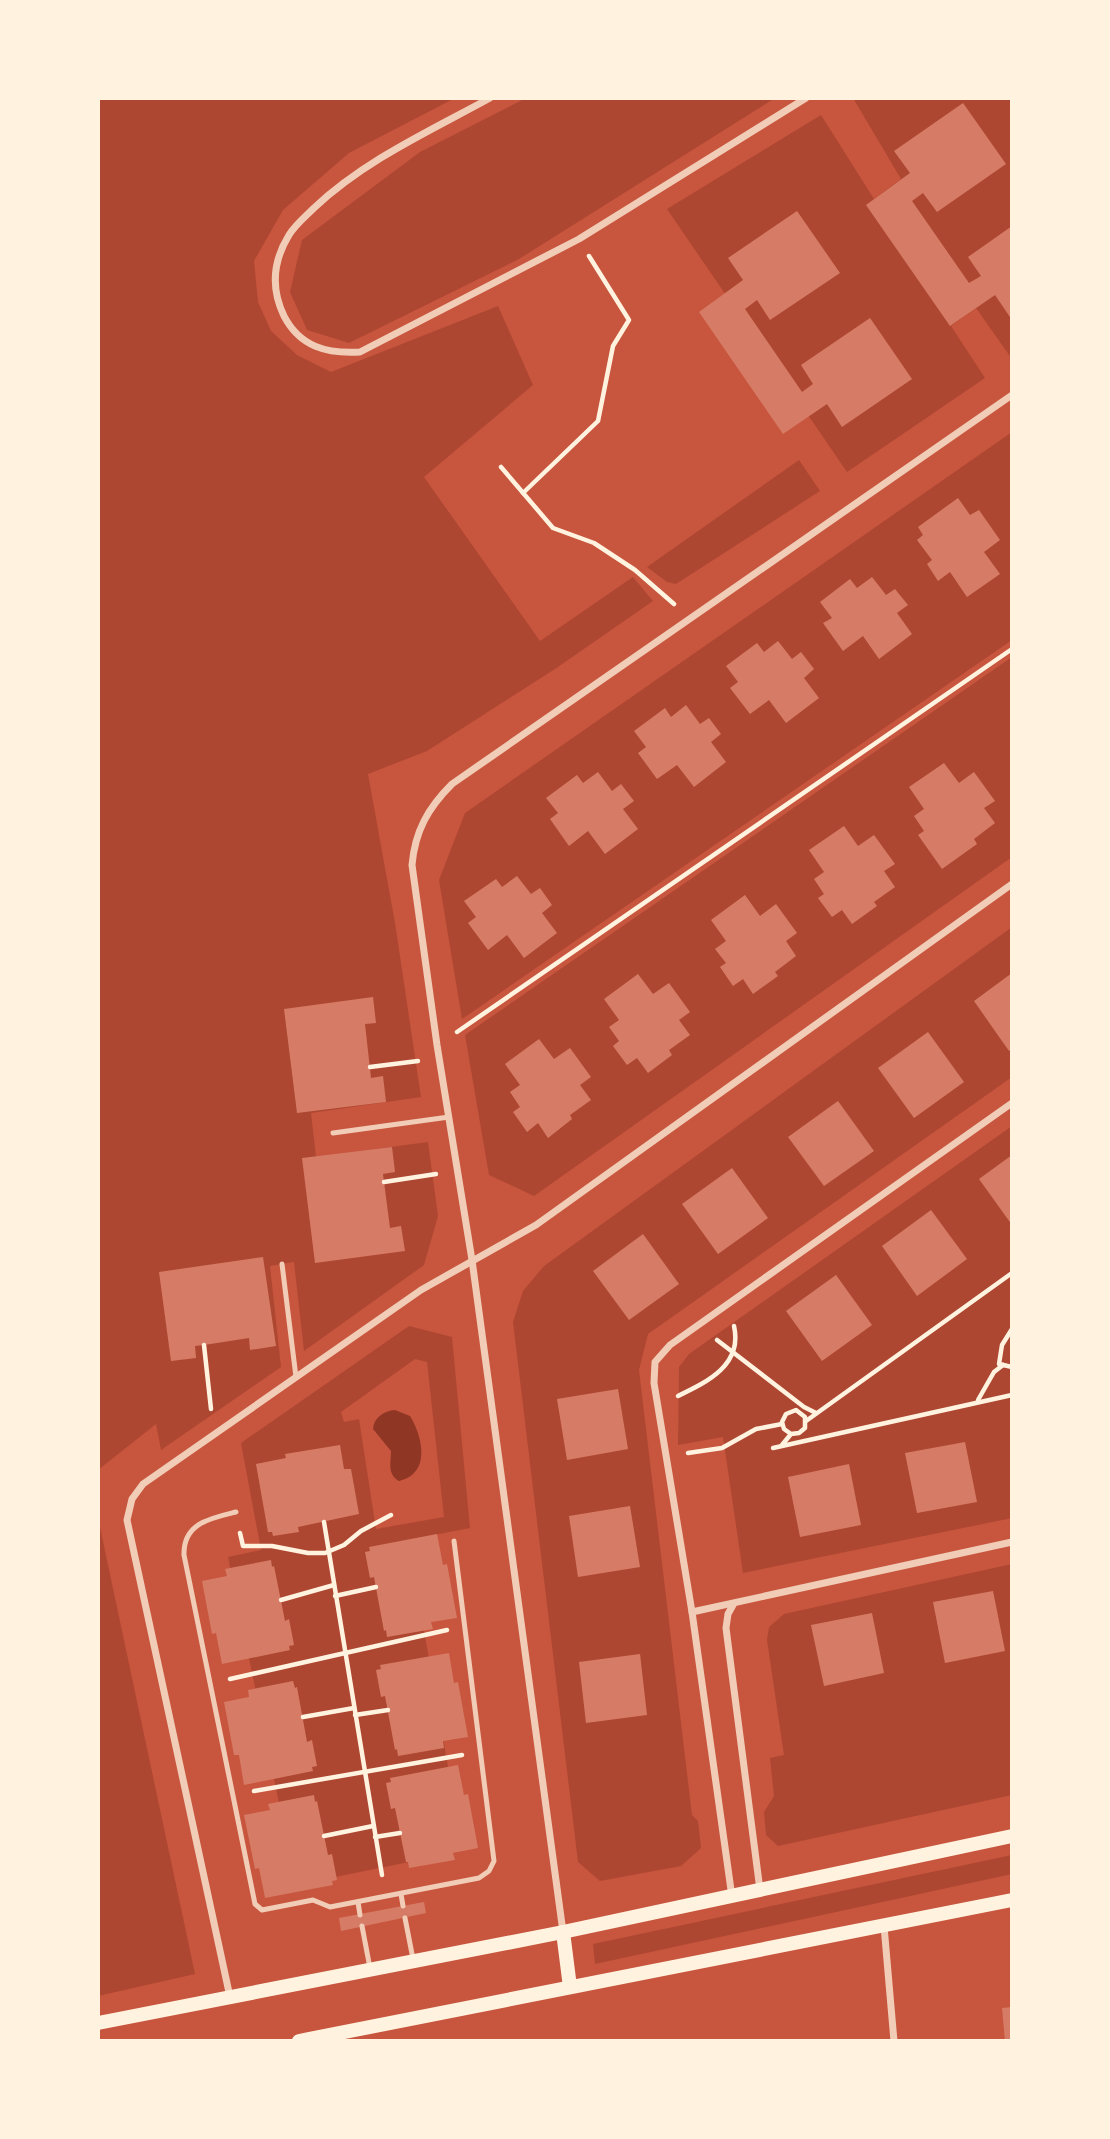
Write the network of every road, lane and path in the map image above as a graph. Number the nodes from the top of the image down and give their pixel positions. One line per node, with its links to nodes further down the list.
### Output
1 (490, 98): 3 (street)
2 (806, 98): 3 (street)
3 (579, 239): 6 (path)
4 (1012, 395): 7 (street)
5 (501, 467): 6 (path)
6 (523, 492): 7 (path)
7 (691, 619): 10 (street)
8 (1012, 649): 10 (path)
9 (1012, 884): 18 (street)
10 (437, 1045): 11 (street)
11 (439, 1059): 12 (path); 14 (street)
12 (370, 1067)
13 (1012, 1103): 21 (street)
14 (449, 1117): 15 (lane); 16 (street)
15 (333, 1133)
16 (458, 1171): 17 (path); 18 (street)
17 (384, 1182)
18 (472, 1261): 30 (street); 80 (street)
19 (282, 1264): 30 (lane)
20 (1012, 1274): 34 (path)
21 (723, 1308): 22 (street); 27 (path)
22 (698, 1325): 27 (path); 33 (street)
23 (1012, 1329): 26 (path)
24 (1012, 1343): 26 (path)
25 (204, 1345): 38 (path)
26 (1002, 1345): 28 (path)
27 (734, 1353): 33 (path); 34 (path)
28 (1004, 1365): 29 (path); 32 (path)
29 (1012, 1367)
30 (296, 1377): 38 (street)
31 (1012, 1395): 32 (path)
32 (978, 1401): 39 (path)
33 (658, 1405): 41 (street)
34 (817, 1413): 35 (path)
35 (806, 1421): 36 (path); 37 (path)
36 (782, 1424): 37 (path); 41 (path)
37 (792, 1434): 39 (path)
38 (215, 1435): 84 (street)
39 (781, 1446): 40 (path)
40 (773, 1448)
41 (666, 1455): 53 (street)
42 (236, 1512): 47 (path); 56 (lane)
43 (391, 1515): 47 (path)
44 (324, 1522): 47 (path)
45 (454, 1541): 54 (lane)
46 (1012, 1542): 52 (street)
47 (328, 1552): 48 (path)
48 (334, 1585): 50 (path); 51 (path)
49 (376, 1587): 50 (path)
50 (335, 1596): 55 (path)
51 (281, 1600)
52 (733, 1605): 53 (street); 69 (street)
53 (692, 1612): 72 (street)
54 (464, 1626): 55 (path); 61 (lane)
55 (345, 1654): 56 (path); 57 (path)
56 (210, 1683): 63 (lane)
57 (354, 1708): 59 (path); 60 (path)
58 (388, 1710): 59 (path)
59 (355, 1715): 62 (path)
60 (303, 1717)
61 (480, 1751): 62 (path); 70 (lane)
62 (364, 1772): 63 (path); 64 (path)
63 (233, 1794): 74 (lane)
64 (373, 1826): 66 (path); 68 (path)
65 (400, 1833): 68 (path)
66 (324, 1836)
67 (1012, 1836): 69 (main road)
68 (375, 1837): 71 (path)
69 (760, 1891): 72 (main road)
70 (401, 1894): 71 (lane); 75 (lane)
71 (385, 1897): 74 (lane)
72 (732, 1897): 80 (main road)
73 (1012, 1900): 78 (main road)
74 (358, 1902): 76 (lane)
75 (403, 1906)
76 (360, 1915)
77 (405, 1918): 81 (lane)
78 (884, 1925): 83 (main road); 87 (street)
79 (362, 1926): 82 (lane)
80 (563, 1932): 81 (main road); 83 (main road)
81 (414, 1961): 82 (main road)
82 (370, 1970): 84 (main road)
83 (570, 1987): 86 (main road)
84 (230, 1997): 85 (main road)
85 (98, 2023)
86 (299, 2041)
87 (894, 2041)

